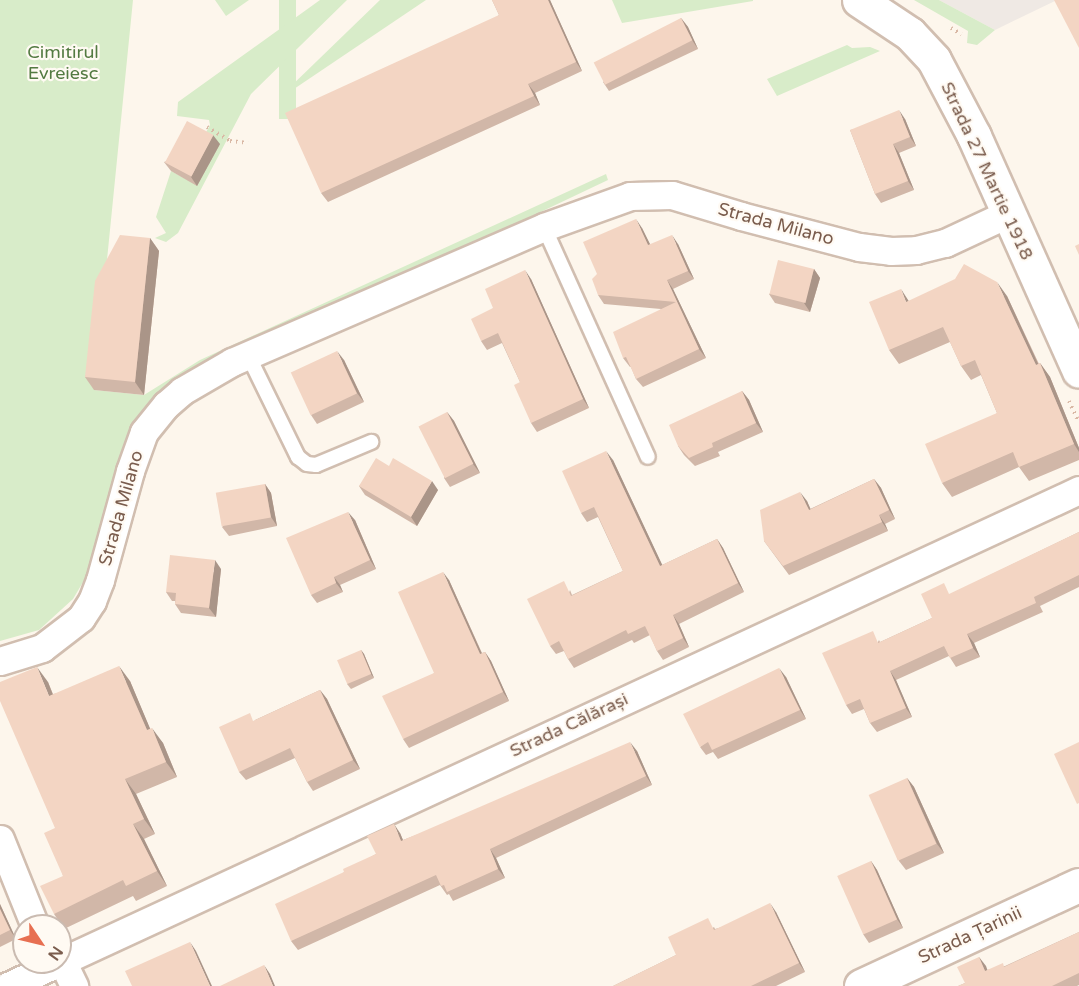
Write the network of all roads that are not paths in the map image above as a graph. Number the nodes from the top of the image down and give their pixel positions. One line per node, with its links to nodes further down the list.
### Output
1 (859, 0): 2 (main road, Strada 27 Martie 1918)
2 (1007, 214): 3 (street, Strada Milano); 5 (main road, Strada 27 Martie 1918)
3 (544, 227): 4 (street, Strada Milano); 7 (lane)
4 (248, 355): 6 (lane); 9 (street, Strada Milano)
5 (1079, 371)
6 (371, 442)
7 (648, 457)
8 (1079, 490): 13 (street, Strada Călărași)
9 (0, 661)
10 (0, 839): 12 (street)
11 (1079, 885): 16 (main road, Strada Țarinii)
12 (30, 914)
13 (72, 956)
14 (34, 974): 15 (street, Strada Călărași)
15 (8, 986)
16 (861, 986)

